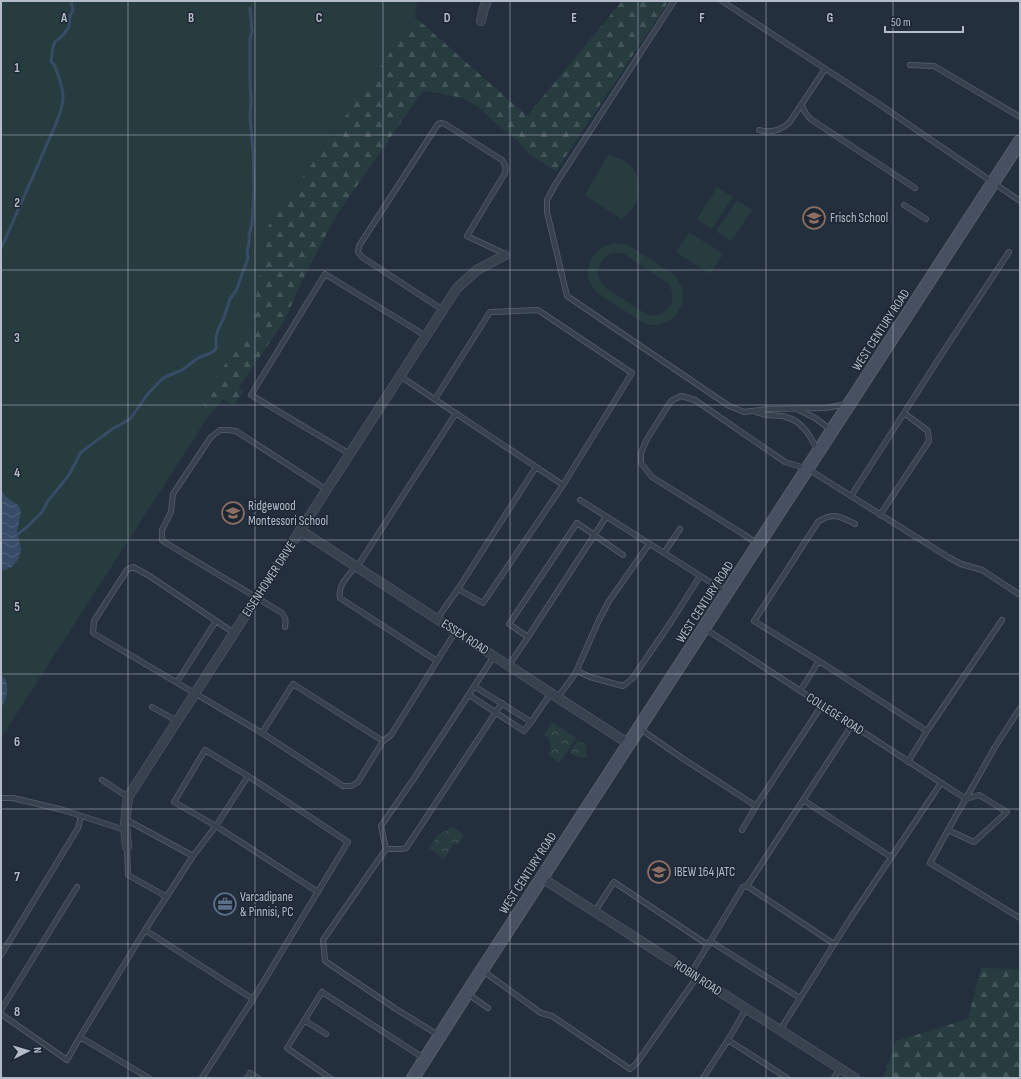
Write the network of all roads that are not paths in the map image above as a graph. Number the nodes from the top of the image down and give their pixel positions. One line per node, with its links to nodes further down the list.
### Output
1 (486, 1): 4 (street)
2 (674, 1): 24 (lane)
3 (722, 1): 6 (lane)
4 (481, 21)
5 (910, 65): 8 (lane)
6 (825, 69): 7 (lane); 11 (lane)
7 (802, 105): 9 (lane); 12 (lane)
8 (1020, 117)
9 (759, 130)
10 (1020, 141): 11 (main road, WEST CENTURY ROAD)
11 (993, 184): 13 (lane); 22 (main road, WEST CENTURY ROAD)
12 (915, 188)
13 (1020, 201)
14 (904, 205): 15 (lane)
15 (926, 219)
16 (1009, 252): 26 (lane)
17 (505, 255): 18 (street, EISENHOWER DRIVE); 18 (lane)
18 (443, 310): 19 (street, EISENHOWER DRIVE)
19 (426, 336): 20 (street, EISENHOWER DRIVE); 29 (lane)
20 (400, 376): 21 (lane); 29 (street, EISENHOWER DRIVE)
21 (435, 399): 25 (lane); 32 (lane)
22 (850, 403): 23 (lane); 27 (main road, WEST CENTURY ROAD)
23 (795, 408): 24 (lane); 27 (lane)
24 (752, 411): 28 (lane)
25 (456, 413): 30 (lane); 46 (lane)
26 (904, 413): 34 (lane); 36 (lane)
27 (833, 431): 28 (main road, WEST CENTURY ROAD)
28 (818, 452): 31 (main road, WEST CENTURY ROAD)
29 (350, 454): 33 (street, EISENHOWER DRIVE)
30 (536, 467): 32 (lane); 48 (lane)
31 (808, 469): 34 (lane); 43 (main road, WEST CENTURY ROAD); 43 (lane)
32 (563, 485): 48 (lane)
33 (327, 490): 40 (street, EISENHOWER DRIVE); 51 (lane)
34 (851, 496): 36 (lane)
35 (580, 500): 37 (lane)
36 (880, 515): 50 (lane)
37 (606, 517): 41 (lane); 42 (lane)
38 (854, 524): 62 (lane)
39 (680, 529): 44 (lane)
40 (300, 530): 46 (street, ESSEX ROAD); 51 (street, EISENHOWER DRIVE)
41 (594, 535): 45 (lane); 59 (lane); 59 (lane)
42 (649, 544): 44 (lane); 64 (lane)
43 (759, 544): 49 (main road, WEST CENTURY ROAD)
44 (664, 553): 47 (lane)
45 (624, 555)
46 (357, 567): 52 (street, ESSEX ROAD); 61 (lane)
47 (700, 576): 49 (lane); 64 (lane)
48 (458, 589): 52 (lane)
49 (727, 593): 56 (main road, WEST CENTURY ROAD)
50 (1020, 595)
51 (256, 599): 55 (lane); 58 (street, EISENHOWER DRIVE)
52 (437, 619): 57 (street, ESSEX ROAD)
53 (1002, 620): 80 (lane)
54 (216, 621): 58 (lane); 65 (lane); 65 (lane)
55 (285, 627)
56 (704, 628): 67 (lane, COLLEGE ROAD); 79 (main road, WEST CENTURY ROAD)
57 (456, 631): 60 (street, ESSEX ROAD); 61 (lane)
58 (234, 633): 68 (street, EISENHOWER DRIVE)
59 (528, 637): 63 (lane)
60 (494, 656): 63 (street, ESSEX ROAD); 66 (lane)
61 (437, 661): 82 (lane)
62 (819, 661): 67 (lane); 80 (lane)
63 (509, 665): 70 (street, ESSEX ROAD)
64 (577, 671): 70 (lane)
65 (177, 682): 68 (lane)
66 (474, 686): 69 (lane); 71 (lane)
67 (800, 691): 72 (lane, COLLEGE ROAD)
68 (195, 693): 76 (street, EISENHOWER DRIVE); 81 (lane)
69 (469, 695): 75 (lane); 100 (lane)
70 (554, 695): 77 (lane); 83 (street, ESSEX ROAD)
71 (502, 703): 75 (lane); 77 (lane)
72 (822, 705): 78 (lane, COLLEGE ROAD); 92 (lane)
73 (152, 707): 76 (lane)
74 (1020, 708): 90 (lane)
75 (495, 713): 77 (lane); 100 (lane)
76 (177, 721): 88 (street, EISENHOWER DRIVE)
77 (531, 722)
78 (852, 725): 84 (lane, COLLEGE ROAD); 91 (lane)
79 (639, 728): 83 (main road, WEST CENTURY ROAD); 92 (lane)
80 (927, 731): 84 (lane)
81 (262, 733): 82 (lane); 82 (lane)
82 (383, 741)
83 (629, 744): 103 (main road, WEST CENTURY ROAD)
84 (908, 762): 87 (lane, COLLEGE ROAD)
85 (248, 776): 95 (lane); 95 (lane); 106 (lane)
86 (102, 780): 88 (lane)
87 (941, 783): 90 (lane, COLLEGE ROAD); 102 (lane)
88 (128, 797): 94 (street, EISENHOWER DRIVE)
89 (1, 798): 93 (lane)
90 (966, 799): 98 (lane); 98 (lane)
91 (803, 800): 102 (lane); 104 (lane)
92 (756, 806): 97 (lane)
93 (81, 816): 96 (lane); 113 (lane)
94 (125, 818): 96 (street, EISENHOWER DRIVE); 101 (lane)
95 (216, 826): 101 (lane); 106 (lane)
96 (125, 830): 99 (street, EISENHOWER DRIVE)
97 (742, 830)
98 (948, 830): 109 (lane)
99 (127, 847): 107 (lane)
100 (386, 850): 126 (lane)
101 (193, 856): 107 (lane)
102 (891, 857): 112 (lane)
103 (542, 878): 108 (street, ROBIN ROAD); 114 (main road, WEST CENTURY ROAD)
104 (747, 886): 111 (lane); 112 (lane)
105 (77, 887): 121 (lane)
106 (318, 892): 118 (lane)
107 (167, 897): 110 (lane)
108 (595, 912): 111 (lane); 115 (street, ROBIN ROAD)
109 (1020, 918)
110 (145, 930): 118 (lane); 127 (lane)
111 (709, 943): 115 (lane); 117 (lane)
112 (834, 944): 117 (lane)
113 (1, 955)
114 (482, 970): 115 (lane); 116 (main road, WEST CENTURY ROAD)
115 (694, 975): 120 (street, ROBIN ROAD)
116 (467, 993): 119 (lane); 126 (main road, WEST CENTURY ROAD)
117 (800, 998): 124 (lane)
118 (253, 999): 132 (lane)
119 (488, 1008)
120 (746, 1009): 124 (street, ROBIN ROAD); 128 (lane)
121 (1, 1010)
122 (1, 1014): 127 (lane)
123 (304, 1020): 125 (lane); 129 (lane); 135 (lane)
124 (780, 1030): 130 (street, ROBIN ROAD)
125 (326, 1034)
126 (440, 1036): 129 (main road, WEST CENTURY ROAD)
127 (80, 1037): 131 (lane)
128 (728, 1040): 137 (lane); 138 (lane)
129 (425, 1060): 136 (main road, WEST CENTURY ROAD)
130 (840, 1068): 139 (lane); 140 (street, ROBIN ROAD)
131 (149, 1078)
132 (202, 1078)
133 (247, 1078): 134 (lane)
134 (258, 1078)
135 (330, 1078)
136 (413, 1078)
137 (703, 1078)
138 (787, 1078)
139 (834, 1078)
140 (855, 1078)

